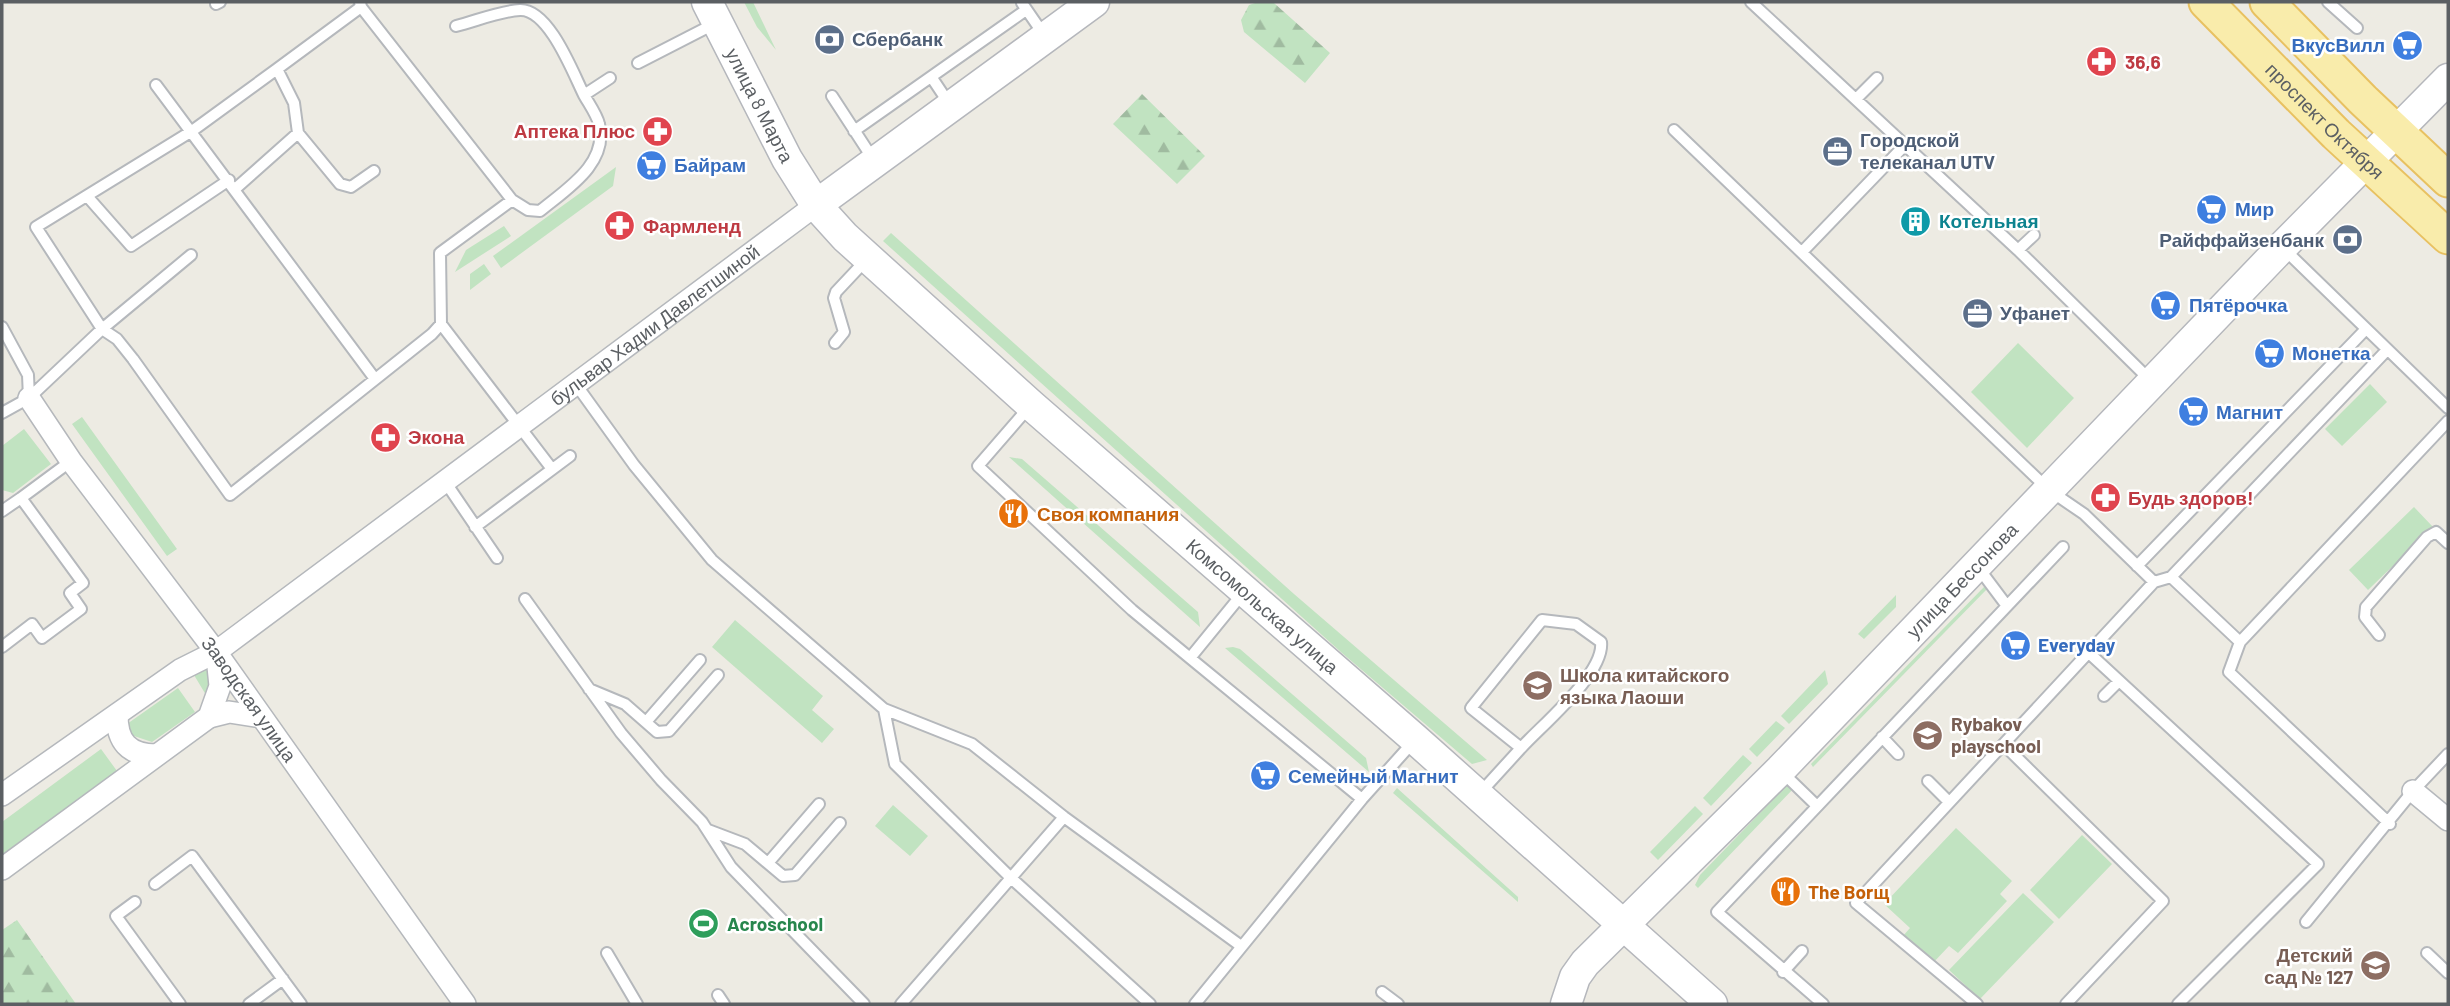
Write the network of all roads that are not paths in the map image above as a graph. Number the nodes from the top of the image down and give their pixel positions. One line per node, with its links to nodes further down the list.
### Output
1 (1094, 2): 13 (street, бульвар Хадии Давлетшиной)
2 (1751, 2): 23 (lane)
3 (2206, 2): 12 (main road, проспект Октября)
4 (2259, 2): 12 (main road)
5 (2267, 2): 28 (main road)
6 (2328, 2): 11 (lane)
7 (360, 4): 15 (lane); 37 (lane)
8 (1024, 6): 13 (lane); 17 (lane)
9 (712, 12): 14 (lane); 38 (street, улица 8 Марта)
10 (456, 26): 21 (lane)
11 (2357, 28)
12 (2234, 30): 32 (main road, проспект Октября)
13 (1045, 37): 24 (street, бульвар Хадии Давлетшиной)
14 (638, 63)
15 (277, 69): 26 (lane); 29 (lane)
16 (610, 78): 21 (lane)
17 (932, 78): 24 (lane); 27 (lane)
18 (1877, 78): 23 (lane)
19 (2448, 79): 28 (street, улица Бессонова)
20 (156, 85): 26 (lane)
21 (584, 95): 37 (lane)
22 (832, 96): 27 (lane)
23 (1856, 99): 30 (lane)
24 (951, 106): 31 (street, бульвар Хадии Давлетшиной)
25 (1674, 130): 43 (lane)
26 (192, 131): 35 (lane); 36 (lane)
27 (854, 131): 31 (lane)
28 (2398, 132): 32 (street, улица Бессонова); 34 (main road)
29 (298, 133): 33 (lane); 35 (lane)
30 (1905, 145): 42 (lane); 43 (lane)
31 (875, 162): 38 (street, бульвар Хадии Давлетшиной)
32 (2367, 162): 40 (main road, проспект Октября); 41 (street, улица Бессонова)
33 (374, 171)
34 (2448, 180)
35 (232, 184): 36 (lane); 52 (lane)
36 (87, 196): 48 (lane)
37 (512, 200): 46 (lane)
38 (816, 205): 45 (street, Комсомольская улица); 54 (street, бульвар Хадии Давлетшиной)
39 (2034, 235): 42 (lane)
40 (2448, 237)
41 (2282, 247): 49 (lane); 53 (street, улица Бессонова)
42 (2018, 250): 53 (lane)
43 (1802, 253): 65 (lane)
44 (191, 255): 48 (lane)
45 (867, 259): 50 (lane); 56 (street, Комсомольская улица)
46 (441, 324): 52 (lane); 60 (lane)
47 (2, 327): 55 (lane)
48 (102, 329): 52 (lane); 55 (lane)
49 (2366, 329): 51 (lane); 73 (lane)
50 (835, 343)
51 (2387, 350): 57 (lane); 74 (lane)
52 (375, 379)
53 (2152, 382): 65 (street, улица Бессонова)
54 (575, 383): 60 (street, бульвар Хадии Давлетшиной); 90 (lane)
55 (29, 398): 58 (lane); 62 (street, Заводская улица)
56 (1031, 405): 76 (street, Комсомольская улица); 84 (lane)
57 (2448, 408)
58 (2, 413)
59 (2448, 421): 80 (lane)
60 (517, 426): 63 (lane); 64 (street, бульвар Хадии Давлетшиной)
61 (570, 456): 63 (lane)
62 (71, 461): 66 (lane); 82 (street, Заводская улица)
63 (552, 470): 68 (lane)
64 (444, 480): 68 (lane); 82 (street, бульвар Хадии Давлетшиной)
65 (2049, 490): 72 (street, улица Бессонова); 73 (lane)
66 (21, 499): 67 (lane); 81 (lane)
67 (2, 511)
68 (475, 527): 71 (lane)
69 (2448, 543): 79 (lane)
70 (2063, 547): 78 (lane)
71 (497, 558)
72 (1975, 565): 78 (lane); 102 (street, улица Бессонова)
73 (2137, 566): 75 (lane)
74 (2171, 577): 75 (lane); 80 (lane)
75 (2154, 582): 83 (lane)
76 (1245, 591): 84 (lane); 96 (street, Комсомольская улица)
77 (525, 599): 88 (lane)
78 (2007, 606): 95 (lane)
79 (2379, 635)
80 (2240, 642): 114 (lane)
81 (2, 647)
82 (216, 652): 91 (street, бульвар Хадии Давлетшиной); 92 (street); 93 (street, Заводская улица)
83 (2089, 653): 87 (lane); 97 (lane)
84 (1190, 658): 107 (lane)
85 (700, 660): 94 (lane)
86 (718, 675): 94 (lane)
87 (2119, 681): 89 (lane); 146 (lane)
88 (589, 689): 94 (lane); 115 (lane)
89 (2104, 696)
90 (884, 709): 111 (lane); 118 (lane)
91 (117, 715): 101 (street); 105 (street, бульвар Хадии Давлетшиной)
92 (209, 717): 93 (street); 101 (street)
93 (261, 717): 134 (street, Заводская улица)
94 (646, 722)
95 (1882, 737): 99 (lane); 110 (lane)
96 (1415, 738): 106 (street, Комсомольская улица); 107 (lane)
97 (2004, 745): 108 (lane); 145 (lane)
98 (1521, 748): 98 (lane); 106 (lane)
99 (1898, 754)
100 (2448, 754): 104 (lane)
101 (156, 755): 117 (street)
102 (1780, 770): 110 (lane); 122 (street, улица Бессонова)
103 (1928, 781): 108 (lane)
104 (2413, 791): 112 (street); 114 (lane)
105 (2, 795)
106 (1478, 795): 122 (street, Комсомольская улица)
107 (1362, 799): 123 (lane)
108 (1949, 803): 144 (lane)
109 (819, 804): 116 (lane)
110 (1816, 804): 127 (lane)
111 (1064, 817): 118 (lane); 123 (lane)
112 (2448, 820)
113 (841, 823): 116 (lane)
114 (2389, 824): 121 (lane)
115 (708, 830): 116 (lane); 136 (lane)
116 (768, 863)
117 (2, 869)
118 (1011, 878): 137 (lane); 138 (lane)
119 (155, 884): 129 (lane)
120 (135, 902): 131 (lane)
121 (2306, 922)
122 (1624, 926): 141 (street, улица Бессонова); 142 (street, Комсомольская улица)
123 (1241, 946): 139 (lane)
124 (1802, 951): 127 (lane)
125 (607, 953): 135 (lane)
126 (2427, 953): 128 (lane)
127 (1783, 972): 143 (lane)
128 (2448, 973)
129 (283, 979): 132 (lane); 133 (lane)
130 (1382, 992): 140 (lane)
131 (180, 1004)
132 (249, 1004)
133 (301, 1004)
134 (465, 1004)
135 (637, 1004)
136 (864, 1004)
137 (901, 1004)
138 (1150, 1004)
139 (1195, 1004)
140 (1398, 1004)
141 (1566, 1004)
142 (1712, 1004)
143 (1823, 1004)
144 (1977, 1004)
145 (2066, 1004)
146 (2178, 1004)

